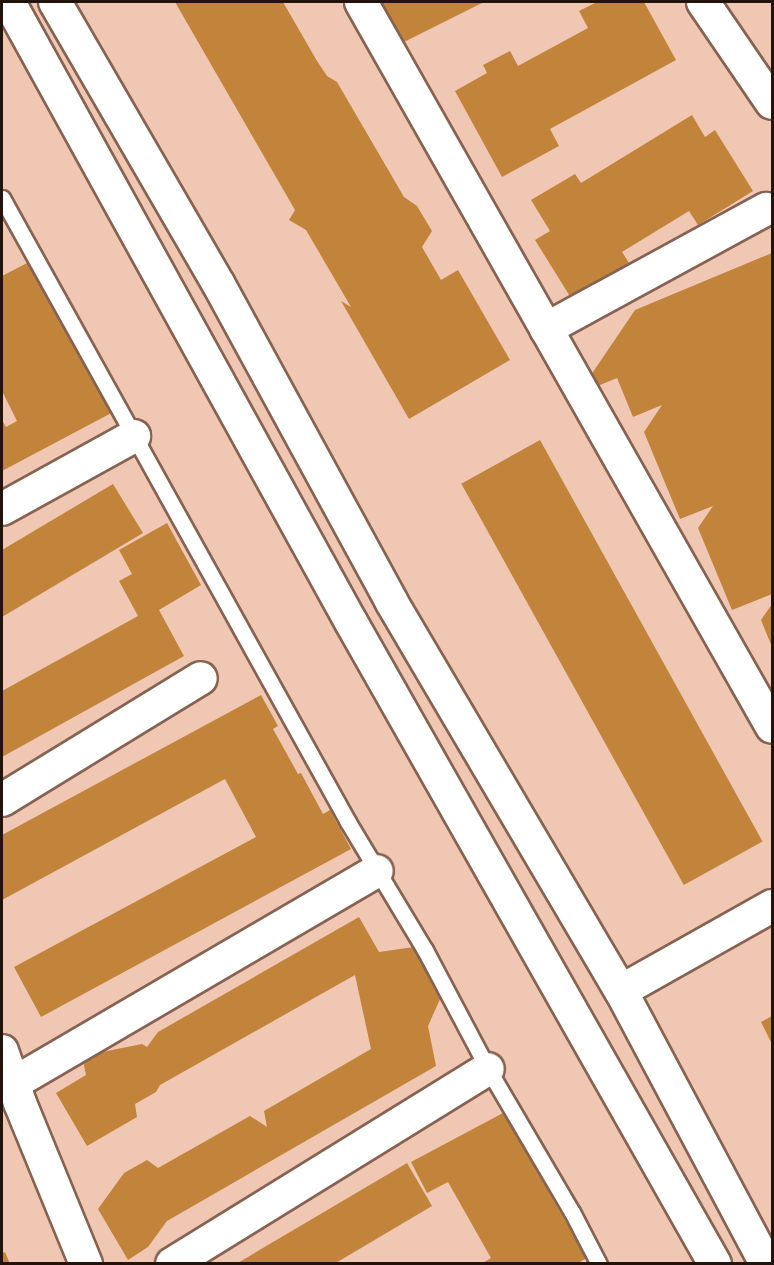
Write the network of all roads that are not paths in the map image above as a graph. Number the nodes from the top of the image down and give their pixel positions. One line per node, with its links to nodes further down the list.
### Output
1 (9, 2): 23 (street)
2 (55, 2): 16 (street)
3 (361, 2): 8 (street)
4 (703, 2): 5 (street)
5 (772, 103)
6 (2, 198): 9 (lane)
7 (766, 209): 8 (street)
8 (546, 329): 12 (street)
9 (134, 436): 10 (street); 14 (lane)
10 (2, 509)
11 (201, 678): 13 (street)
12 (772, 727)
13 (2, 800)
14 (377, 871): 18 (lane); 19 (street)
15 (772, 906): 16 (street)
16 (621, 991): 24 (street)
17 (2, 1051): 19 (street)
18 (488, 1069): 21 (street); 22 (lane)
19 (12, 1099): 20 (street)
20 (86, 1263)
21 (172, 1263)
22 (599, 1263)
23 (715, 1263)
24 (766, 1263)

